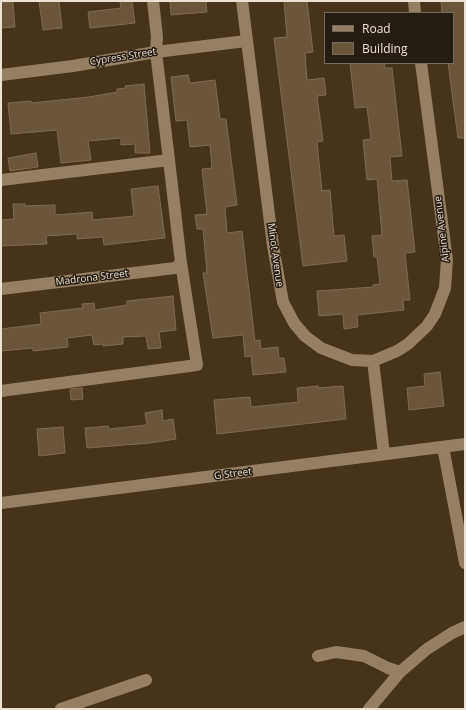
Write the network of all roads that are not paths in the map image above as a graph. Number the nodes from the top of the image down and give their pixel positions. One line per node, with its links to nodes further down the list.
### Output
1 (152, 1): 6 (street)
2 (242, 1): 5 (street, Minot Avenue)
3 (414, 1): 4 (street)
4 (415, 12)
5 (246, 41): 6 (street, Cypress Street); 13 (street, Minot Avenue)
6 (156, 52): 8 (street, Cypress Street); 9 (street)
7 (422, 64): 13 (street, Alpine Avenue)
8 (1, 74)
9 (169, 160): 10 (street); 11 (street)
10 (1, 180)
11 (181, 263): 12 (street, Madrona Street); 14 (street)
12 (1, 289)
13 (373, 361): 17 (street)
14 (1, 391)
15 (465, 444): 16 (street, G Street)
16 (443, 447): 17 (street, G Street); 19 (street)
17 (384, 454): 18 (street, G Street)
18 (1, 503)
19 (465, 563)
20 (465, 627): 22 (street)
21 (318, 656): 22 (street)
22 (400, 672): 25 (street)
23 (146, 680): 24 (street)
24 (61, 709)
25 (369, 709)

